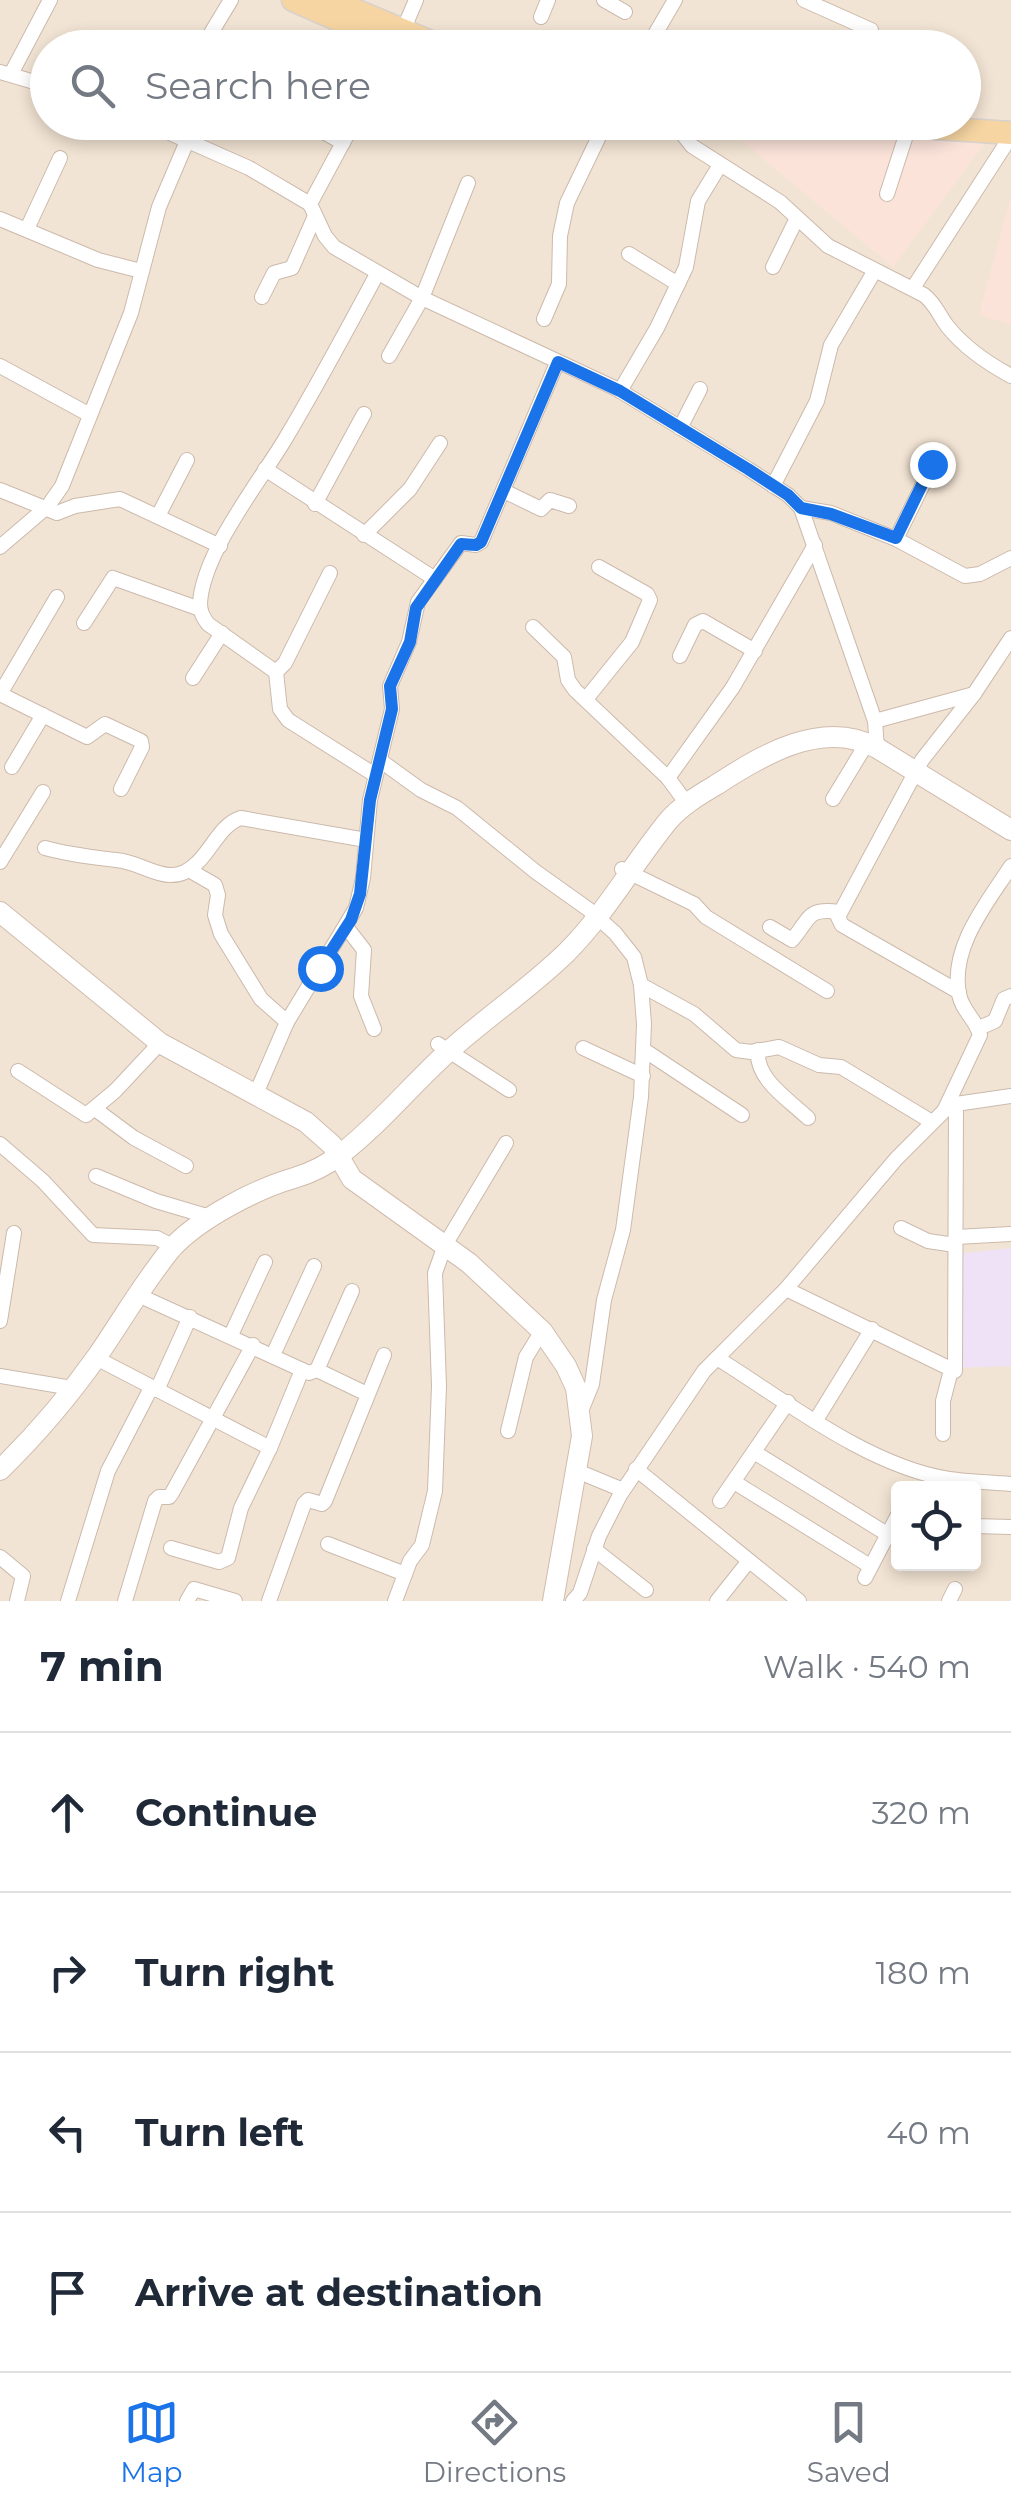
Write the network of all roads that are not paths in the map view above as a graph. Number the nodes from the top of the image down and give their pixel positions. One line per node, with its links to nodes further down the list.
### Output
1 (50, 0): 12 (street)
2 (232, 0): 13 (street)
3 (294, 0): 14 (main road)
4 (331, 0): 15 (main road)
5 (416, 0): 16 (street)
6 (548, 0): 11 (street)
7 (604, 0): 10 (street)
8 (675, 0): 17 (street)
9 (804, 0): 18 (street)
10 (625, 12)
11 (541, 17)
12 (32, 30)
13 (213, 30)
14 (367, 30)
15 (378, 30)
16 (404, 30)
17 (658, 30)
18 (871, 30)
19 (30, 33): 20 (street)
20 (6, 73): 21 (street)
21 (30, 80)
22 (981, 120): 23 (main road)
23 (1011, 122)
24 (981, 132): 25 (main road)
25 (1011, 134): 48 (street)
26 (188, 140): 44 (street)
27 (190, 140): 38 (street)
28 (338, 140): 33 (street)
29 (345, 140): 33 (street)
30 (597, 140): 51 (street)
31 (687, 140): 35 (street)
32 (904, 140): 37 (street)
33 (343, 143): 38 (street)
34 (60, 158): 41 (street)
35 (720, 165): 39 (street); 47 (street)
36 (468, 183): 50 (street)
37 (886, 194)
38 (312, 210): 46 (street); 49 (street)
39 (798, 218): 43 (street); 45 (street)
40 (0, 219): 41 (street)
41 (26, 229): 44 (street)
42 (628, 254): 47 (street)
43 (773, 267)
44 (141, 271): 59 (street)
45 (874, 272): 48 (street); 65 (street)
46 (377, 274): 50 (street); 64 (street)
47 (678, 284): 57 (street)
48 (914, 288): 55 (street)
49 (262, 297)
50 (422, 298): 52 (street); 53 (street)
51 (544, 319)
52 (389, 356)
53 (558, 362): 57 (street); 67 (street)
54 (0, 366): 59 (street)
55 (1011, 376)
56 (700, 389): 60 (street)
57 (620, 391): 60 (street)
58 (364, 414): 68 (street)
59 (90, 416): 71 (street)
60 (680, 428): 65 (street)
61 (440, 443): 73 (street)
62 (186, 460): 72 (street)
63 (932, 464): 74 (street)
64 (265, 469): 68 (street); 77 (street)
65 (773, 486): 70 (street)
66 (0, 490): 71 (street)
67 (504, 490): 69 (street); 81 (street)
68 (315, 504): 73 (street)
69 (569, 506)
70 (801, 508): 74 (street); 75 (street)
71 (44, 510): 72 (street); 76 (street)
72 (158, 516): 77 (street)
73 (364, 534): 81 (street)
74 (896, 538): 78 (street)
75 (816, 545): 88 (street); 96 (street)
76 (0, 546)
77 (220, 546): 83 (street)
78 (1011, 558)
79 (599, 567): 94 (street)
80 (330, 574): 90 (street)
81 (434, 579): 99 (street)
82 (57, 597): 92 (street)
83 (200, 609): 84 (street); 86 (street)
84 (84, 623)
85 (534, 627): 94 (street)
86 (222, 633): 90 (street); 91 (street)
87 (1011, 638): 93 (street)
88 (754, 651): 89 (street); 100 (street)
89 (680, 656)
90 (276, 672): 99 (street)
91 (193, 678)
92 (0, 694): 95 (street)
93 (974, 694): 96 (street); 97 (street)
94 (586, 700): 100 (street)
95 (43, 716): 98 (street); 101 (street)
96 (874, 736): 97 (main road); 103 (main road); 104 (street)
97 (919, 766): 105 (main road); 106 (main road); 114 (street)
98 (12, 767)
99 (378, 768): 107 (street); 115 (street)
100 (668, 778): 103 (street)
101 (122, 789)
102 (43, 792): 109 (street)
103 (684, 799): 112 (main road)
104 (832, 799)
105 (1011, 816)
106 (1011, 830)
107 (366, 840): 111 (street); 116 (street)
108 (45, 848): 111 (street)
109 (0, 862)
110 (1011, 866): 120 (street)
111 (188, 870): 122 (street)
112 (627, 871): 115 (main road); 119 (street)
113 (0, 912): 125 (main road)
114 (839, 912): 117 (street); 120 (street)
115 (593, 913): 118 (street); 126 (main road)
116 (347, 928): 122 (street); 124 (street)
117 (770, 928)
118 (641, 985): 128 (street); 129 (street)
119 (826, 992)
120 (959, 992): 123 (street)
121 (1011, 996): 123 (street)
122 (286, 1022): 133 (street)
123 (978, 1028): 135 (street)
124 (374, 1029)
125 (160, 1044): 133 (main road); 136 (street)
126 (443, 1047): 132 (street); 142 (main road)
127 (583, 1048): 131 (street)
128 (644, 1050): 131 (street); 137 (street)
129 (758, 1050): 138 (street); 139 (street)
130 (18, 1070): 136 (street)
131 (643, 1076): 174 (street)
132 (508, 1090)
133 (255, 1096): 142 (main road)
134 (1011, 1096): 135 (street)
135 (951, 1107): 139 (street); 149 (street)
136 (95, 1109): 143 (street)
137 (742, 1115)
138 (808, 1118)
139 (932, 1122): 154 (street)
140 (506, 1143): 150 (street)
141 (0, 1144): 151 (street)
142 (334, 1152): 145 (main road); 150 (main road)
143 (186, 1166)
144 (96, 1176): 145 (street)
145 (210, 1217): 151 (main road)
146 (900, 1228): 149 (street)
147 (14, 1233): 158 (street)
148 (1011, 1234): 149 (street)
149 (955, 1241): 168 (street)
150 (445, 1245): 160 (main road); 199 (street)
151 (174, 1246): 156 (main road)
152 (265, 1262): 161 (street)
153 (314, 1266): 163 (street)
154 (786, 1289): 159 (street); 166 (street)
155 (352, 1292): 167 (street)
156 (138, 1295): 157 (street); 165 (main road)
157 (190, 1318): 161 (street); 171 (street)
158 (0, 1321)
159 (872, 1330): 168 (street); 176 (street)
160 (542, 1331): 174 (main road); 177 (street)
161 (231, 1336): 162 (street)
162 (253, 1344): 163 (street); 175 (street)
163 (273, 1355): 167 (street)
164 (384, 1355): 172 (street)
165 (96, 1358): 170 (main road); 171 (street)
166 (717, 1358): 173 (street); 181 (street)
167 (309, 1370): 172 (street); 179 (street)
168 (951, 1370): 178 (street)
169 (0, 1376): 170 (street)
170 (72, 1388): 182 (main road)
171 (154, 1389): 175 (street); 202 (street)
172 (368, 1394): 206 (street)
173 (788, 1402): 176 (street); 180 (street)
174 (582, 1410): 183 (main road)
175 (212, 1419): 179 (street); 203 (street)
176 (816, 1420): 184 (street)
177 (508, 1431)
178 (943, 1434)
179 (270, 1448): 195 (street)
180 (754, 1452): 186 (street); 193 (street)
181 (636, 1469): 188 (street); 198 (street)
182 (0, 1470)
183 (577, 1471): 188 (street); 208 (main road)
184 (926, 1473): 185 (street); 187 (street)
185 (921, 1481)
186 (734, 1482): 189 (street); 193 (street)
187 (1011, 1484)
188 (623, 1490): 196 (street)
189 (720, 1501)
190 (891, 1526): 193 (street)
191 (981, 1526): 192 (street)
192 (1011, 1527)
193 (886, 1534)
194 (328, 1544): 199 (street)
195 (172, 1548)
196 (594, 1550): 200 (street); 209 (street)
197 (0, 1557): 201 (street)
198 (748, 1562): 210 (street); 211 (street)
199 (404, 1574): 207 (street)
200 (646, 1590)
201 (17, 1601)
202 (68, 1601)
203 (125, 1601)
204 (187, 1601): 205 (street)
205 (234, 1601)
206 (269, 1601)
207 (395, 1601)
208 (553, 1601)
209 (573, 1601)
210 (717, 1601)
211 (799, 1601)

